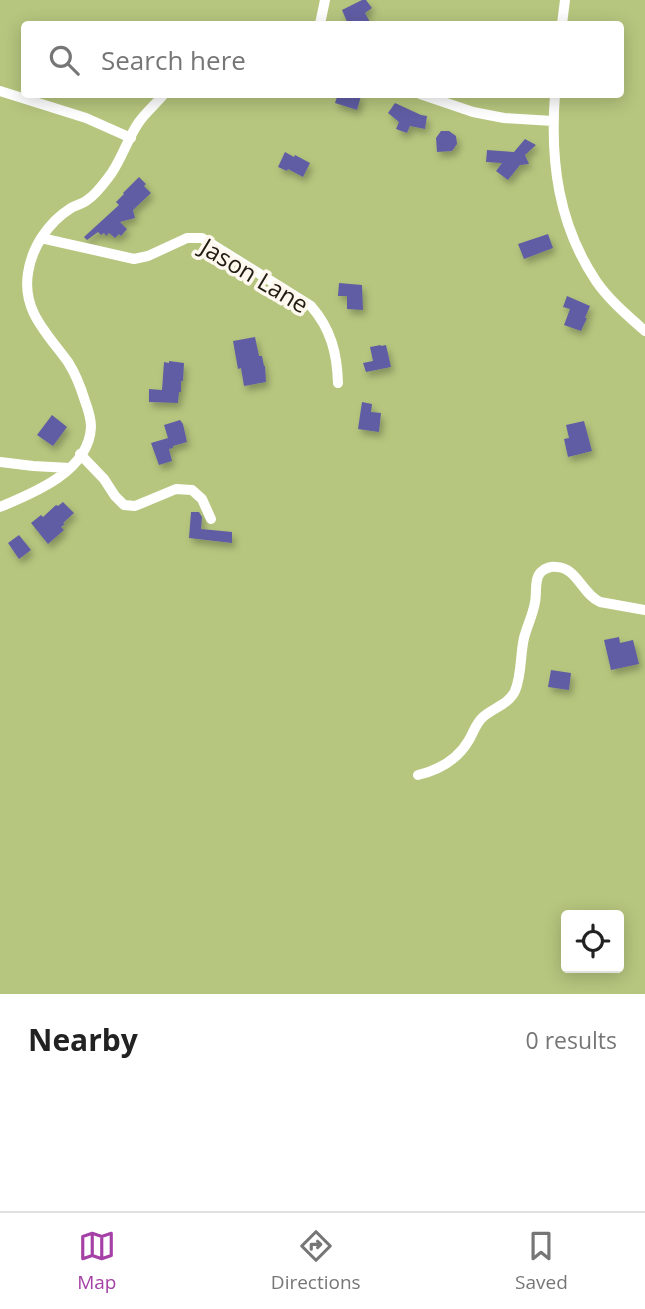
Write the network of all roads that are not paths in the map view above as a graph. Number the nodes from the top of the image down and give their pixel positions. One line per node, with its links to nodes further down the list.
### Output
1 (325, 0): 3 (street)
2 (565, 0): 4 (street)
3 (321, 21)
4 (562, 21)
5 (0, 91): 6 (street)
6 (21, 98)
7 (22, 98): 12 (street)
8 (161, 98): 12 (street)
9 (433, 98): 11 (street)
10 (555, 98): 11 (street)
11 (553, 121): 14 (street)
12 (131, 138): 13 (street)
13 (41, 237): 15 (street, Jason Lane); 16 (street)
14 (645, 331)
15 (338, 383)
16 (80, 454): 18 (street); 20 (street)
17 (0, 462): 18 (street)
18 (71, 468): 19 (street)
19 (0, 507)
20 (211, 519)
21 (645, 610): 22 (street)
22 (418, 775)

